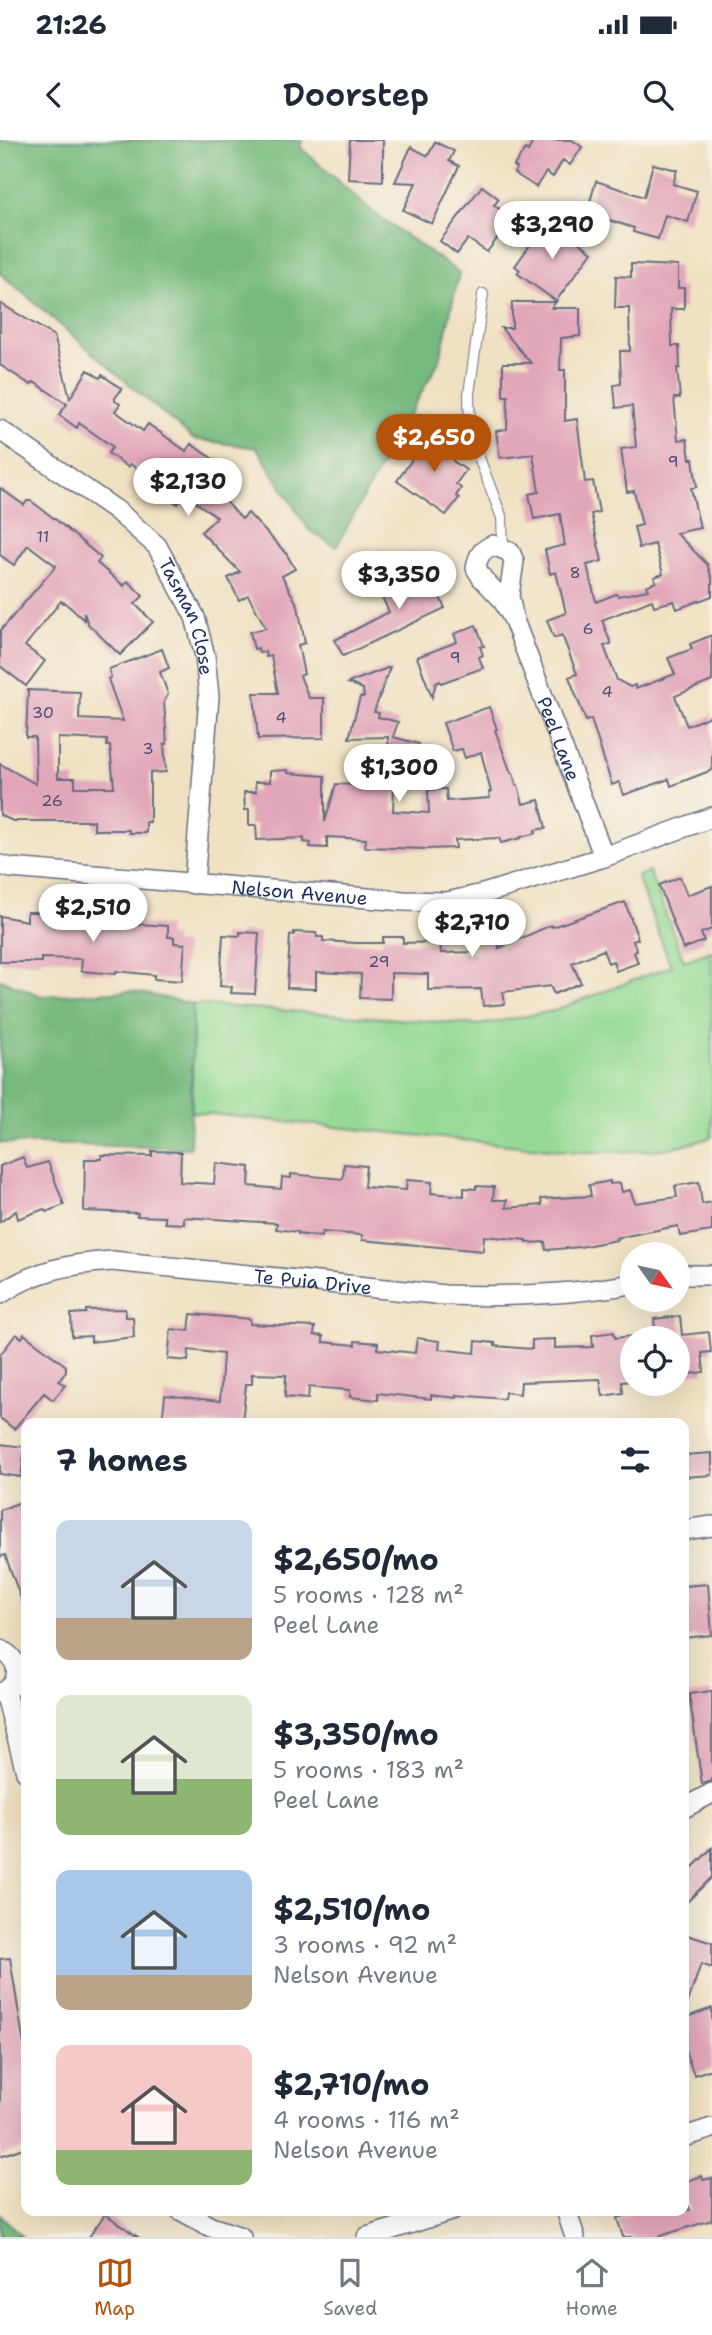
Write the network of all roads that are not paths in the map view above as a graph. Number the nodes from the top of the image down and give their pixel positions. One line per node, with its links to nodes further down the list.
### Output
1 (484, 294): 3 (lane)
2 (0, 430): 8 (street, Tasman Close)
3 (503, 547): 4 (street, Peel Lane); 4 (street, Peel Lane)
4 (514, 620): 6 (street, Peel Lane)
5 (712, 817): 6 (street, Nelson Avenue)
6 (604, 857): 8 (street, Nelson Avenue)
7 (0, 865): 8 (street, Nelson Avenue)
8 (194, 884)
9 (690, 1275): 10 (street)
10 (712, 1275)
11 (620, 1285): 12 (street, Te Puia Drive)
12 (0, 1294)
13 (712, 1527): 14 (street)
14 (689, 1529)
15 (0, 1650): 16 (street)
16 (21, 1662): 17 (street)
17 (3, 1693): 18 (street)
18 (21, 1755)
19 (712, 1793): 20 (street)
20 (689, 1805)
21 (712, 2128): 22 (street)
22 (689, 2135)
23 (191, 2216): 26 (street)
24 (435, 2216): 27 (street)
25 (568, 2216): 28 (street)
26 (241, 2237)
27 (367, 2237)
28 (575, 2237)

